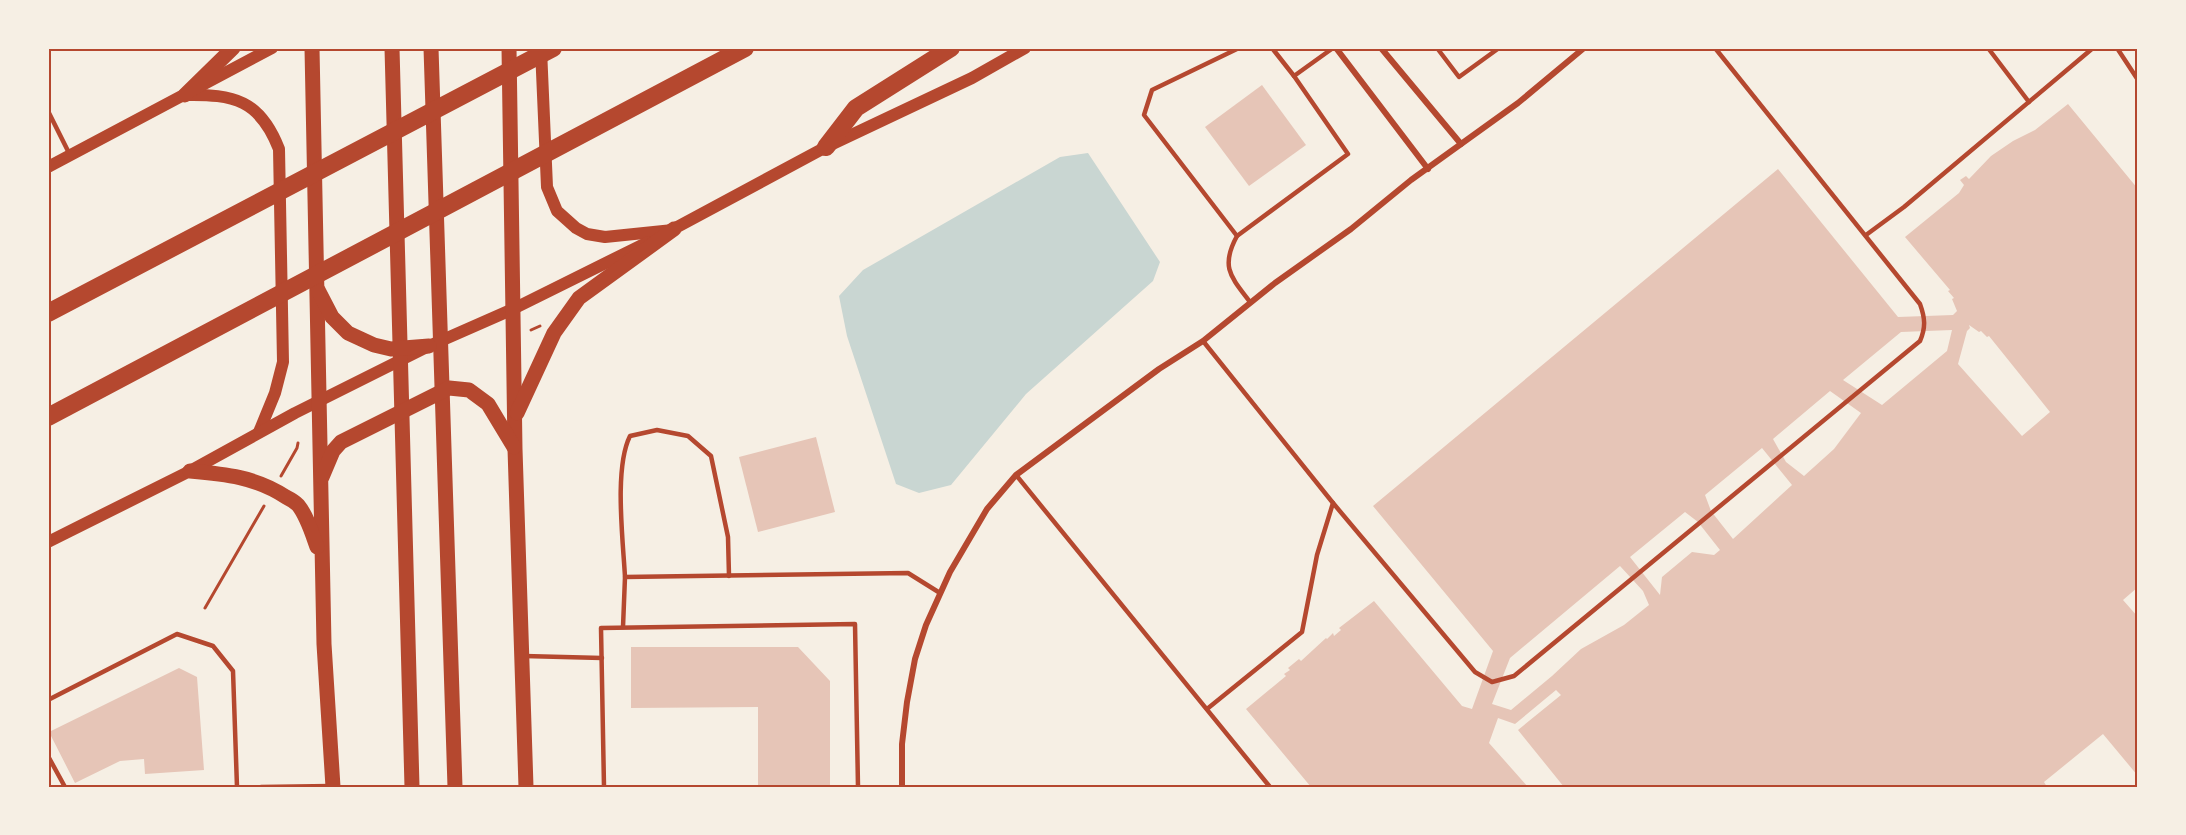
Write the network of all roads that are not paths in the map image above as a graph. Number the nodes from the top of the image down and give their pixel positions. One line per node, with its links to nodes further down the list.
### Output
1 (233, 48): 25 (main road)
2 (272, 48): 25 (main road)
3 (312, 48): 36 (main road)
4 (392, 48): 66 (main road)
5 (431, 48): 67 (main road)
6 (509, 48): 38 (main road)
7 (541, 48): 33 (main road)
8 (554, 48): 39 (highway)
9 (746, 48): 43 (highway)
10 (951, 48): 29 (highway)
11 (1025, 48): 29 (main road)
12 (1239, 48): 35 (lane)
13 (1272, 48): 23 (lane)
14 (1334, 48): 23 (lane); 32 (street)
15 (1381, 48): 28 (street)
16 (1437, 48): 17 (lane)
17 (1499, 48)
18 (1584, 48): 28 (street)
19 (1715, 48): 34 (lane)
20 (1988, 48): 26 (lane)
21 (2093, 48): 26 (lane)
22 (2117, 48): 24 (lane)
23 (1294, 76): 35 (lane)
24 (2138, 80)
25 (185, 94): 30 (main road); 45 (main road)
26 (2029, 102): 34 (lane)
27 (48, 111): 30 (lane)
28 (1461, 144): 32 (street)
29 (826, 147): 33 (main road)
30 (70, 155): 31 (main road)
31 (48, 167)
32 (1428, 169): 37 (street)
33 (674, 229): 38 (main road); 44 (main road)
34 (1866, 235): 50 (lane)
35 (1237, 236): 37 (lane)
36 (316, 287): 41 (main road); 42 (main road)
37 (1250, 302): 40 (street)
38 (513, 309): 41 (main road); 44 (main road)
39 (48, 313)
40 (1203, 340): 48 (street); 50 (lane)
41 (429, 346): 42 (main road)
42 (318, 401): 45 (main road); 49 (main road)
43 (48, 417)
44 (515, 419): 46 (main road)
45 (260, 432): 47 (main road)
46 (515, 449): 49 (main road); 57 (main road)
47 (190, 471): 51 (main road); 52 (main road)
48 (1016, 475): 55 (street); 60 (lane)
49 (320, 482): 52 (main road)
50 (1333, 503): 60 (lane)
51 (48, 542)
52 (322, 565): 62 (main road)
53 (729, 576): 54 (lane); 54 (lane); 55 (lane)
54 (625, 577): 56 (lane)
55 (940, 593): 71 (street)
56 (623, 627): 58 (lane); 70 (lane)
57 (524, 656): 58 (lane); 68 (main road)
58 (602, 658): 69 (lane)
59 (48, 700): 64 (lane)
60 (1207, 709): 72 (lane)
61 (48, 756): 63 (lane)
62 (333, 786): 65 (lane)
63 (65, 787)
64 (237, 787)
65 (261, 787)
66 (412, 787)
67 (455, 787)
68 (526, 787)
69 (604, 787)
70 (858, 787)
71 (902, 787)
72 (1270, 787)

